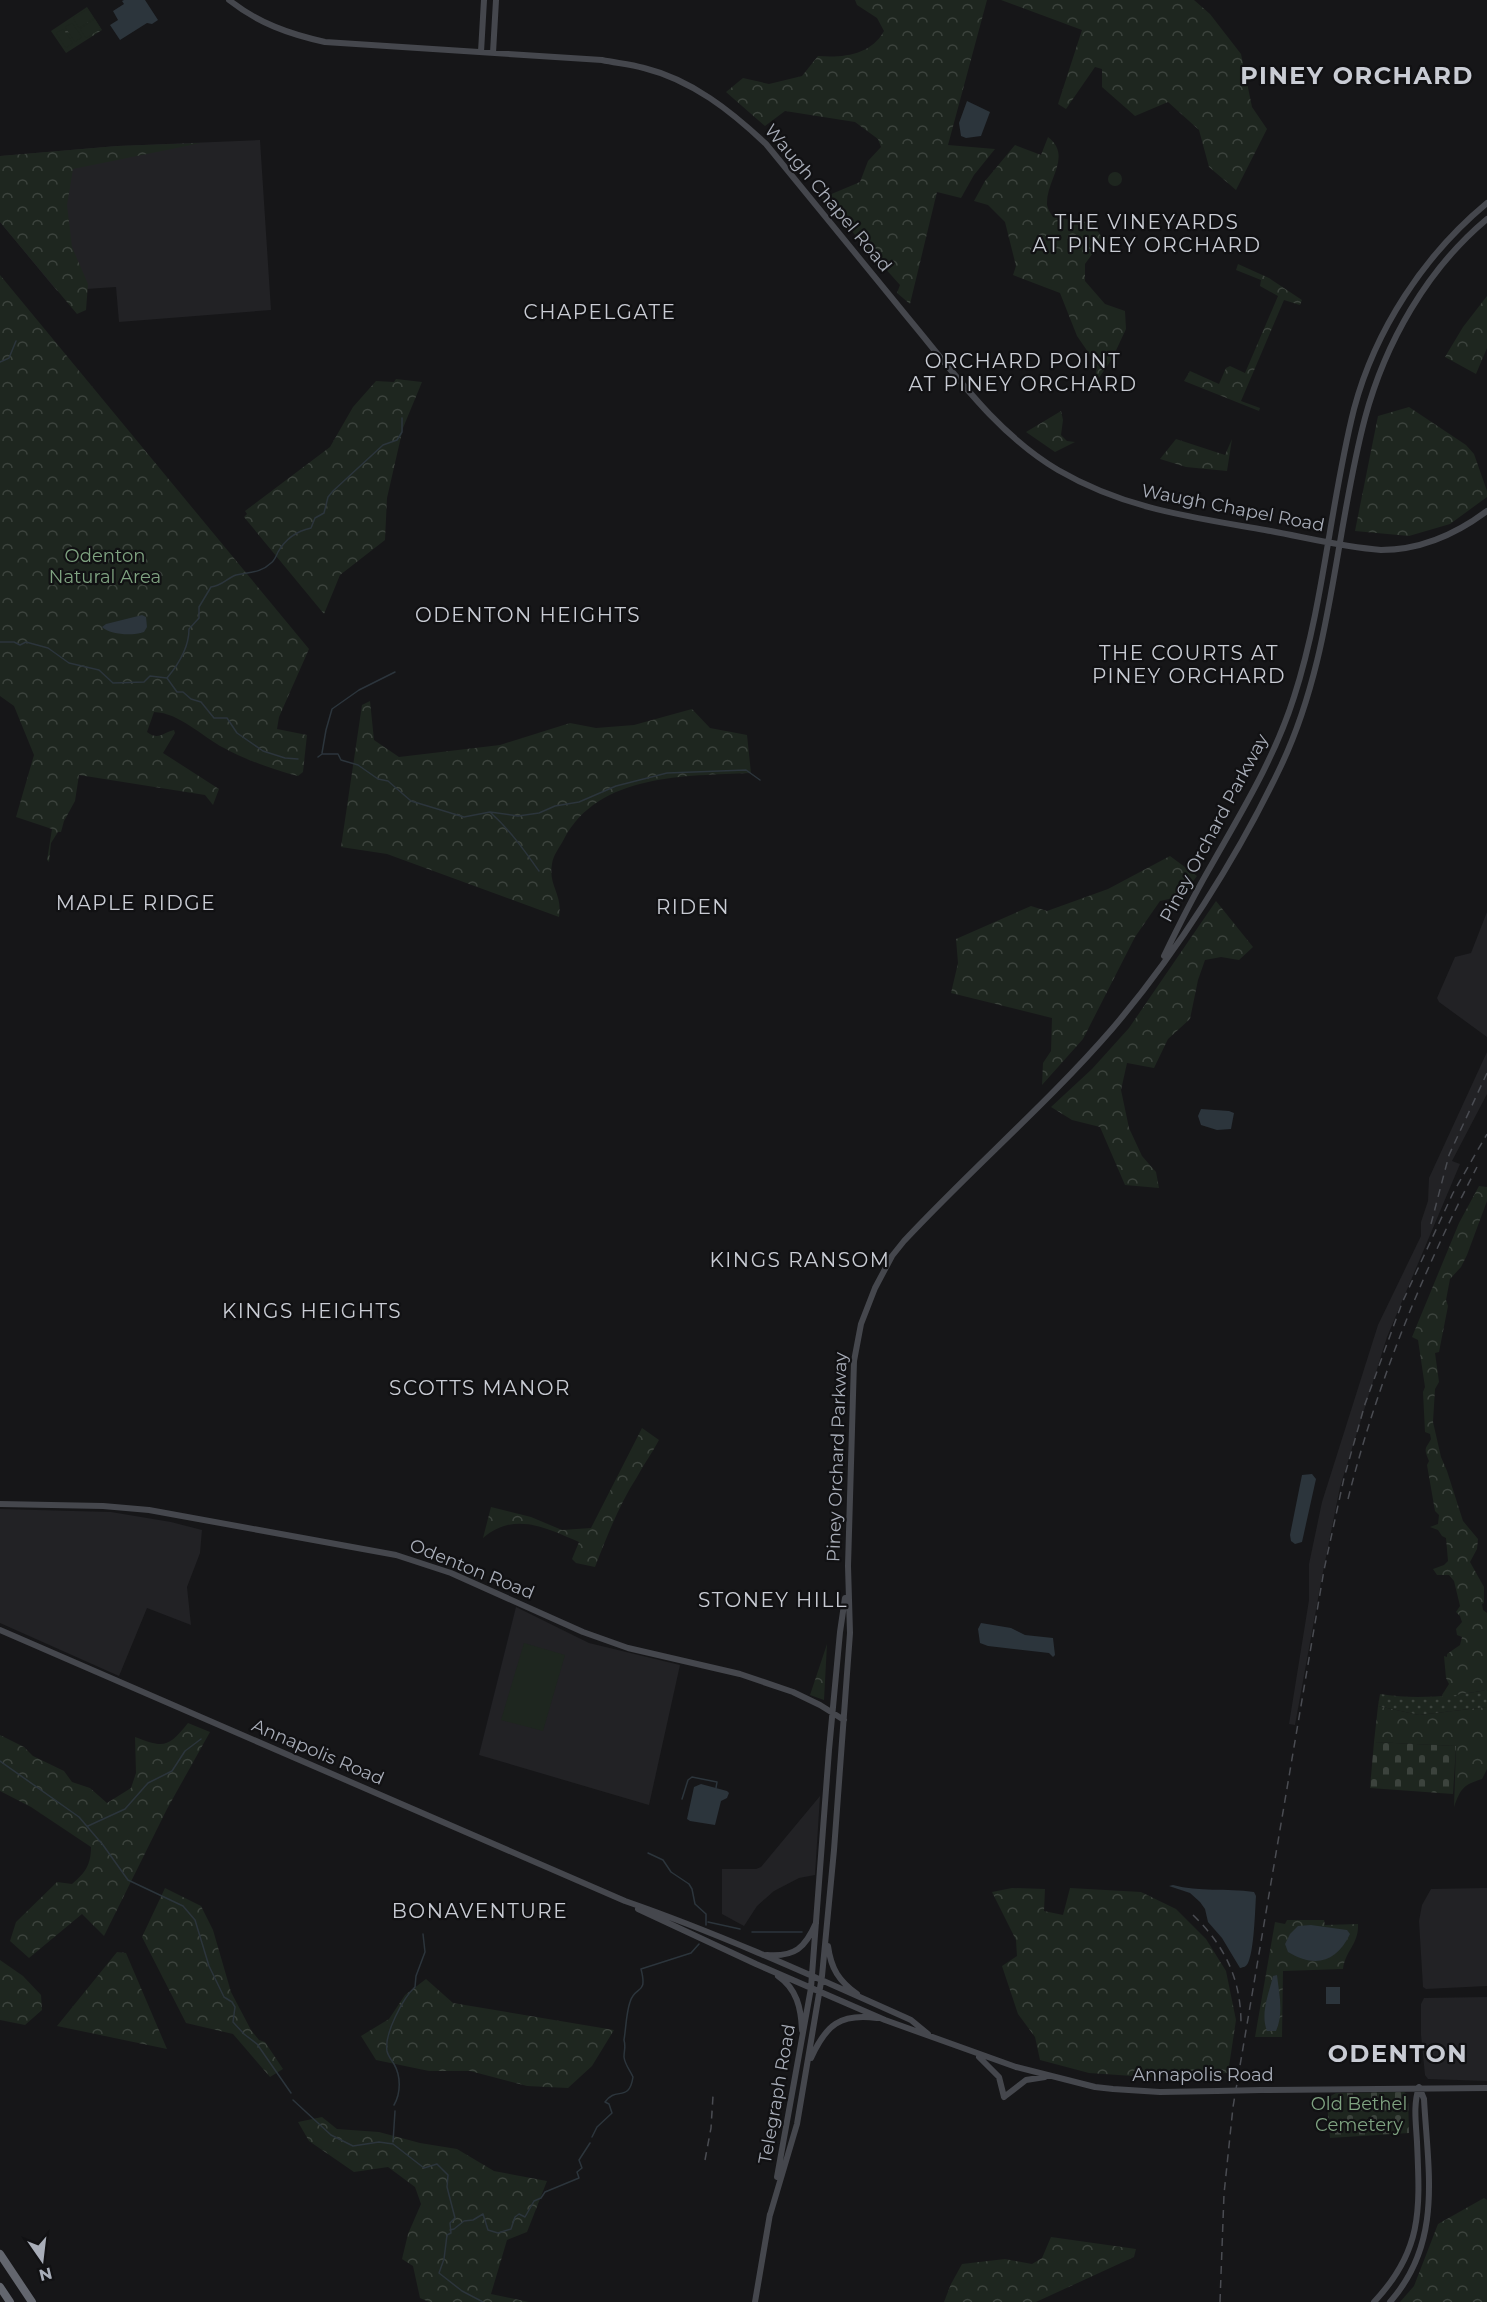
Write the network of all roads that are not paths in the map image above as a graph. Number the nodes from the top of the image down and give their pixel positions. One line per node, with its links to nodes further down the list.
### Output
1 (229, 0): 4 (main road, Waugh Chapel Road)
2 (484, 0): 4 (main road)
3 (496, 0): 5 (main road)
4 (481, 52): 5 (main road, Waugh Chapel Road)
5 (493, 53): 9 (main road, Waugh Chapel Road)
6 (1487, 203): 9 (main road, Piney Orchard Parkway)
7 (1487, 219): 10 (main road, Piney Orchard Parkway)
8 (1487, 512): 10 (main road, Waugh Chapel Road)
9 (1328, 542): 10 (main road, Waugh Chapel Road); 11 (main road, Piney Orchard Parkway)
10 (1341, 544): 11 (main road, Piney Orchard Parkway)
11 (1154, 975): 13 (main road, Piney Orchard Parkway)
12 (0, 1504): 15 (main road, Odenton Road)
13 (848, 1583): 15 (main road, Piney Orchard Parkway); 16 (main road, Piney Orchard Parkway)
14 (0, 1630): 17 (main road, Annapolis Road)
15 (833, 1713): 16 (main road, Odenton Road); 18 (main road, Piney Orchard Parkway)
16 (844, 1720): 19 (main road, Piney Orchard Parkway)
17 (625, 1901): 20 (main road, Annapolis Road); 21 (main road, Annapolis Road)
18 (818, 1917): 20 (main road); 22 (main road, Piney Orchard Parkway)
19 (826, 1933): 23 (main road, Piney Orchard Parkway); 26 (main road)
20 (760, 1954): 22 (main road, Annapolis Road)
21 (756, 1964): 24 (main road, Annapolis Road); 29 (main road)
22 (813, 1978): 23 (main road, Annapolis Road); 24 (main road, Telegraph Road)
23 (821, 1982): 25 (main road, Telegraph Road); 26 (main road, Annapolis Road)
24 (812, 1988): 25 (main road, Annapolis Road); 29 (main road, Telegraph Road)
25 (820, 1992): 27 (main road, Annapolis Road); 31 (main road, Telegraph Road)
26 (867, 2001): 28 (main road, Annapolis Road)
27 (885, 2020): 28 (main road, Annapolis Road); 31 (main road)
28 (928, 2034): 30 (main road, Annapolis Road)
29 (802, 2045): 35 (main road, Telegraph Road)
30 (977, 2054): 32 (main road, Annapolis Road); 32 (main road)
31 (807, 2066): 35 (main road, Telegraph Road)
32 (1051, 2076): 33 (main road, Annapolis Road, bridge)
33 (1419, 2087): 34 (main road, Annapolis Road); 41 (main road); 42 (main road)
34 (1487, 2088)
35 (770, 2215): 40 (main road, Telegraph Road)
36 (0, 2254): 39 (highway)
37 (0, 2286): 38 (highway)
38 (10, 2302)
39 (32, 2302)
40 (756, 2302)
41 (1374, 2302)
42 (1390, 2302)

